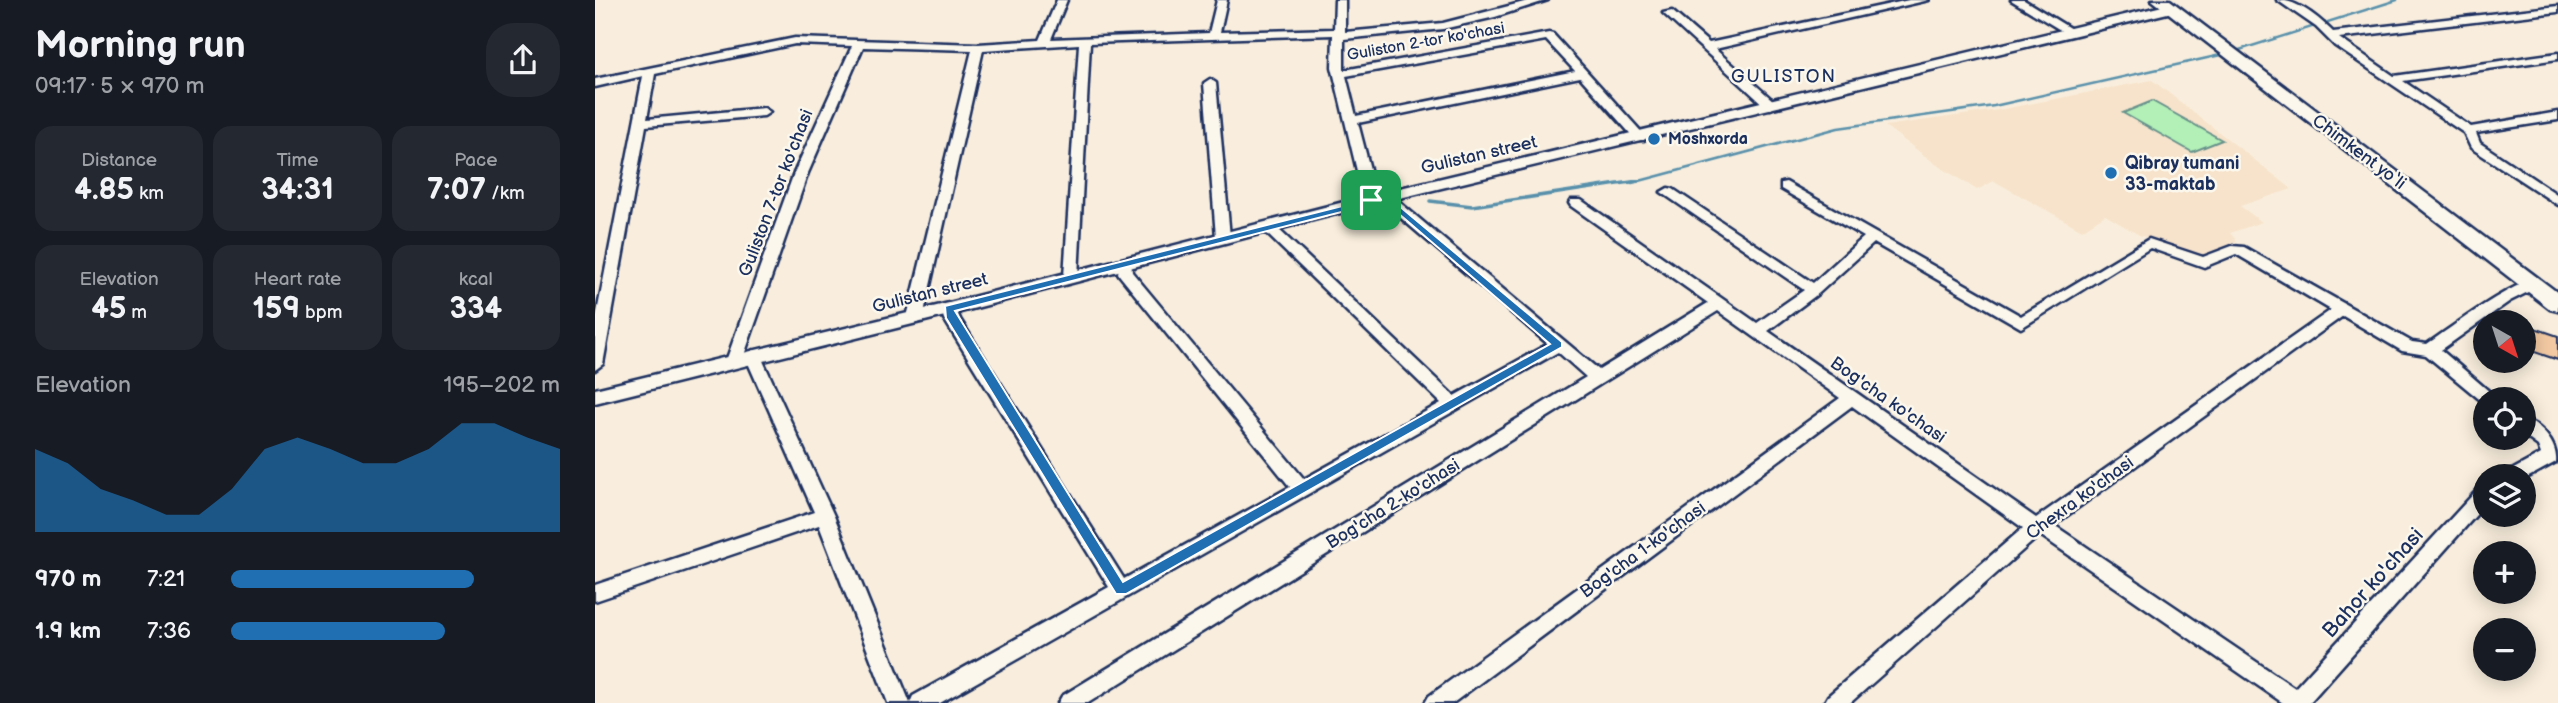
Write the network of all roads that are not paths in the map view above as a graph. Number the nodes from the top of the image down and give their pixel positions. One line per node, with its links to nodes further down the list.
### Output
1 (1062, 0): 17 (street)
2 (1223, 0): 13 (street)
3 (1340, 0): 12 (street)
4 (1543, 0): 12 (street)
5 (1924, 0): 19 (street)
6 (2017, 0): 11 (street)
7 (2282, 0): 14 (street)
8 (2165, 4): 11 (main road, Gulistan street); 44 (highway, Chimkent yo‘li)
9 (2558, 9): 14 (street)
10 (1668, 13): 19 (street)
11 (2071, 32): 27 (main road, Gulistan street)
12 (1339, 34): 13 (street); 23 (street)
13 (1214, 35): 15 (street)
14 (2329, 36): 24 (street)
15 (1086, 40): 17 (street); 43 (street)
16 (859, 42): 18 (street); 21 (street); 55 (street, Guliston 7-tor ko'chasi)
17 (1044, 43): 18 (street)
18 (978, 47): 50 (street)
19 (1707, 47): 27 (street)
20 (2558, 56): 24 (street)
21 (650, 72): 25 (street); 31 (street)
22 (1584, 73): 23 (street, Guliston 2-tor ko'chasi); 30 (street); 33 (street, Guliston 2-tor ko'chasi)
23 (1340, 74): 30 (street)
24 (2394, 79): 32 (street)
25 (595, 83)
26 (1210, 83): 40 (street)
27 (1771, 105): 33 (main road, Gulistan street)
28 (764, 112): 31 (street)
29 (2558, 116): 32 (street)
30 (1352, 121): 37 (street)
31 (641, 123): 56 (street)
32 (2469, 131): 36 (street)
33 (1640, 137): 37 (main road, Gulistan street)
34 (1786, 186): 41 (street)
35 (1668, 192): 45 (street)
36 (2555, 196)
37 (1379, 199): 39 (main road, Gulistan street); 52 (street)
38 (1576, 203): 47 (street, Bog'cha ko'chasi)
39 (1269, 228): 40 (main road, Gulistan street); 61 (street)
40 (1223, 237): 42 (main road, Gulistan street)
41 (1873, 237): 45 (street); 49 (street)
42 (1126, 263): 43 (main road, Gulistan street); 65 (street)
43 (1071, 278): 48 (main road, Gulistan street)
44 (2533, 284): 46 (highway, Chimkent yo‘li); 53 (street)
45 (1814, 290): 51 (street)
46 (2558, 304)
47 (1716, 305): 51 (street, Bog'cha ko'chasi); 57 (street, Bog'cha 2-ko'chasi)
48 (949, 309): 50 (main road, Gulistan street); 69 (street)
49 (2340, 311): 53 (street); 68 (street, Chexra ko'chasi)
50 (915, 317): 54 (main road, Gulistan street)
51 (1757, 331): 60 (street, Bog'cha ko'chasi)
52 (1558, 345): 57 (street); 61 (street)
53 (2430, 350): 58 (street)
54 (753, 356): 55 (main road, Gulistan street); 67 (street)
55 (734, 360): 59 (main road, Gulistan street)
56 (595, 364)
57 (1598, 377): 74 (street, Bog'cha 2-ko'chasi)
58 (2475, 387)
59 (595, 396)
60 (1851, 398): 68 (street, Bog'cha ko'chasi); 75 (street, Bog'cha 1-ko'chasi)
61 (1453, 405): 65 (street)
62 (2536, 436): 63 (street)
63 (2553, 450): 64 (street)
64 (2533, 464)
65 (1302, 489): 69 (street)
66 (2473, 506): 71 (street, Bahor ko'chasi)
67 (825, 516): 70 (street); 72 (street)
68 (2039, 527): 71 (street, Bog'cha ko'chasi); 76 (street, Chexra ko'chasi)
69 (1121, 590): 73 (street)
70 (595, 593)
71 (2296, 702)
72 (899, 703)
73 (920, 703)
74 (1069, 703)
75 (1436, 703)
76 (1835, 703)

